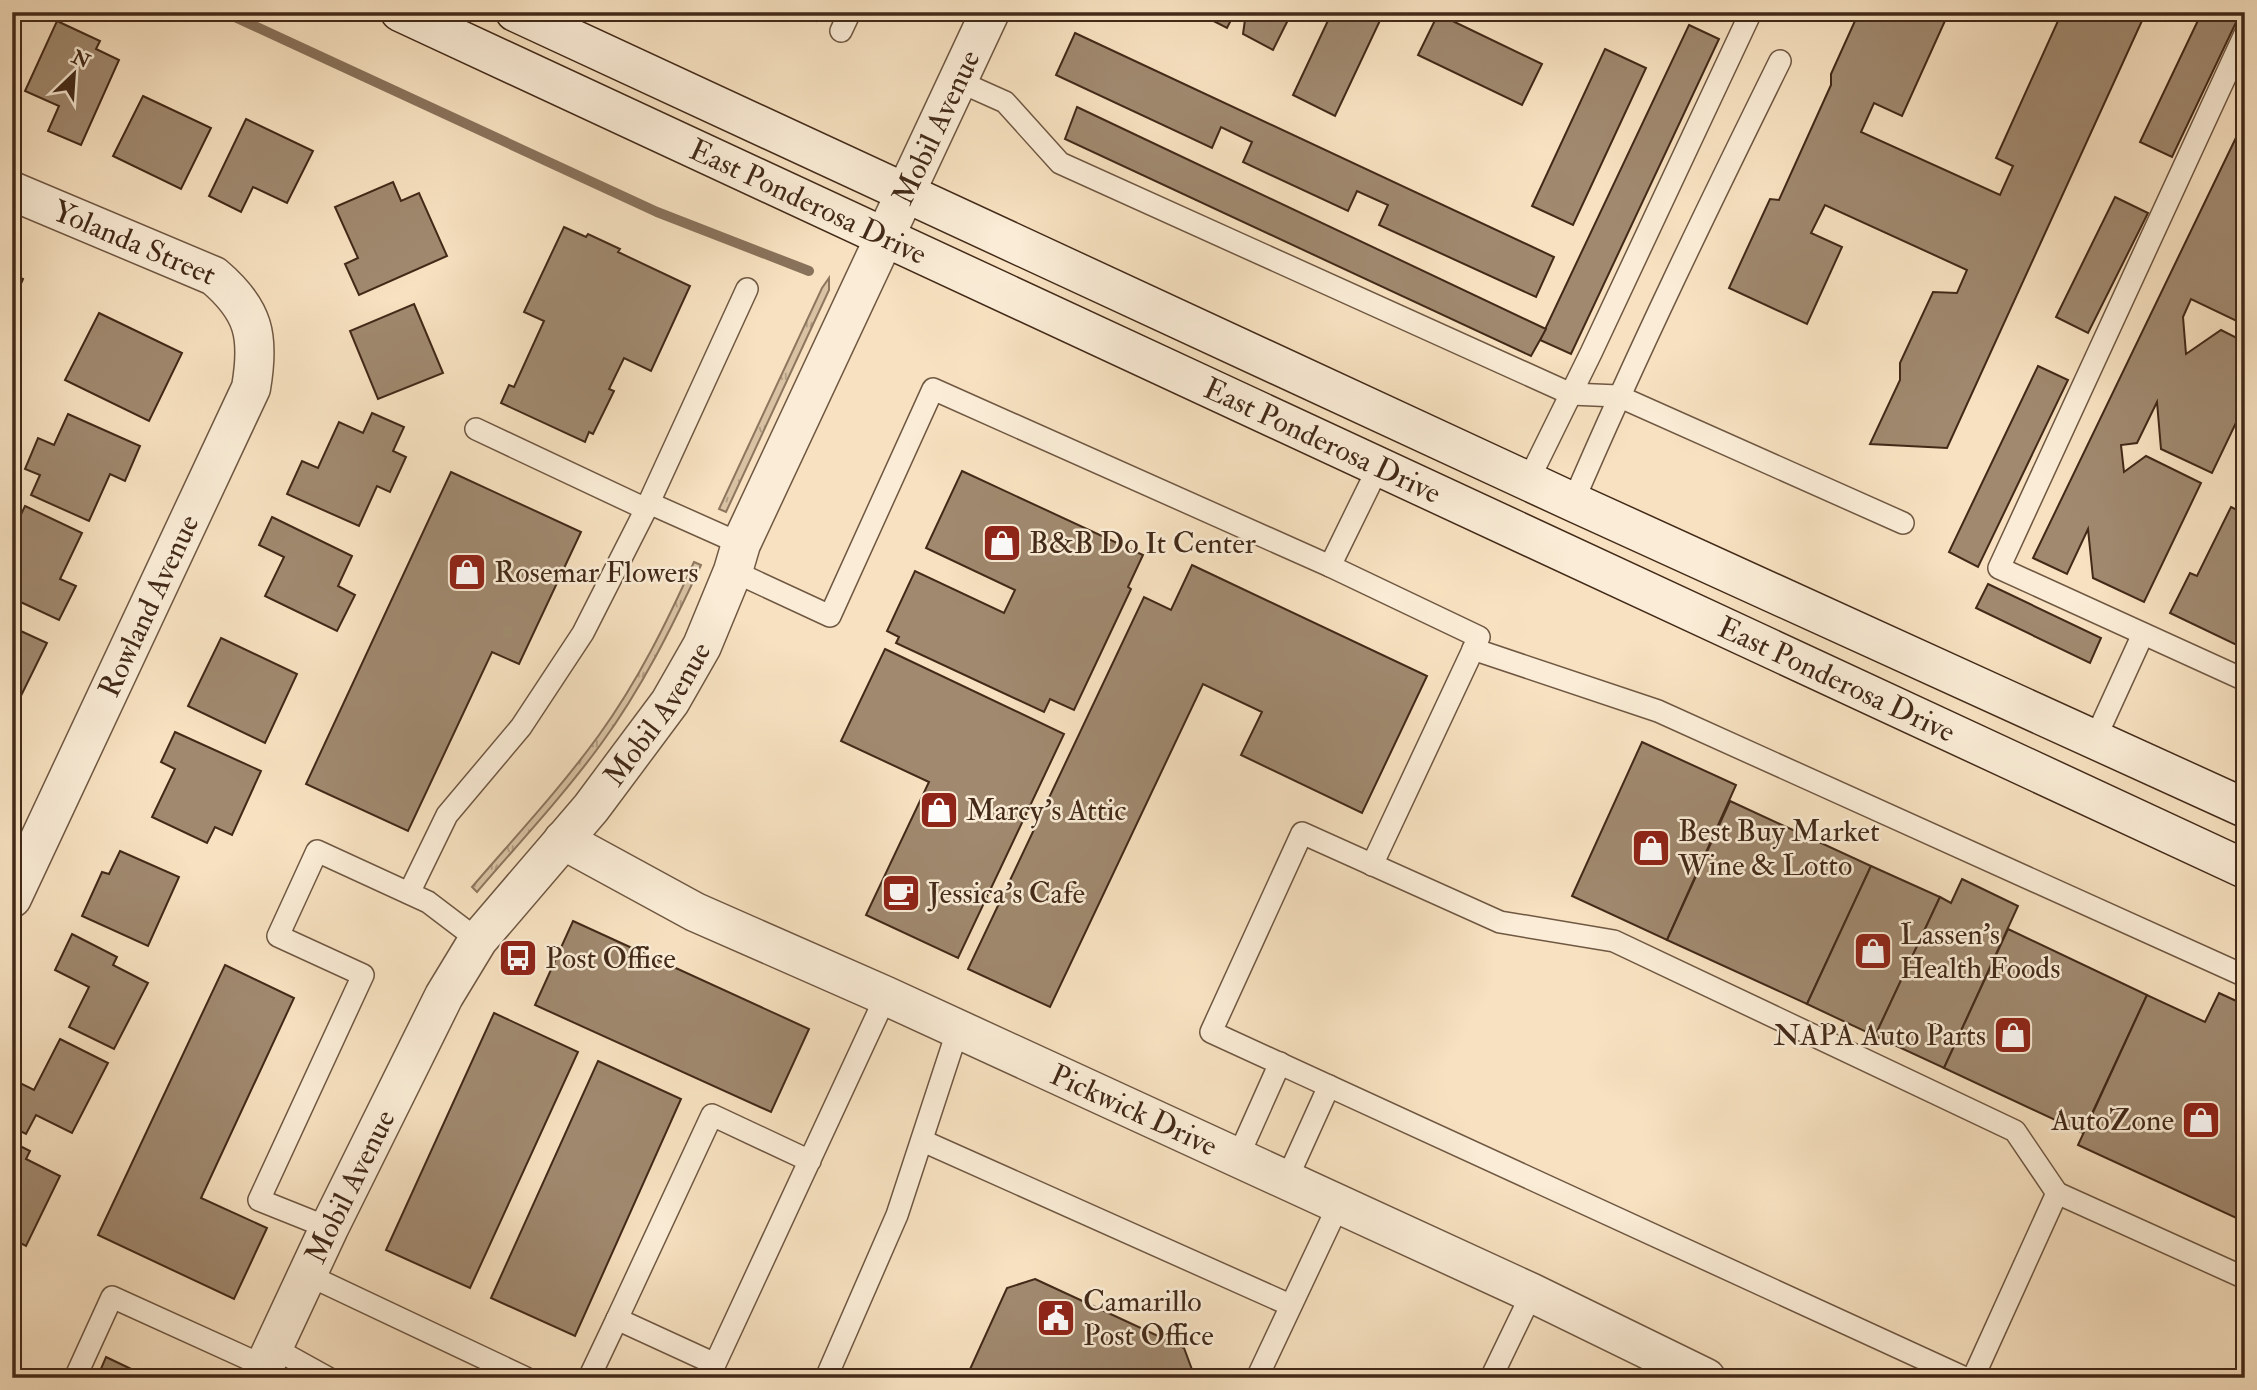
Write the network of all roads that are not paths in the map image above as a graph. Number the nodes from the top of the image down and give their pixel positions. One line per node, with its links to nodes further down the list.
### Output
1 (400, 12): 10 (main road, East Ponderosa Drive)
2 (515, 12): 9 (main road, East Ponderosa Drive)
3 (990, 12): 7 (main road, Mobil Avenue)
4 (1751, 12): 13 (lane)
5 (2245, 34): 23 (lane)
6 (1780, 61): 14 (lane)
7 (958, 80): 9 (main road, Mobil Avenue); 13 (lane)
8 (12, 191): 12 (main road, Yolanda Street)
9 (905, 194): 10 (main road, Mobil Avenue); 17 (main road, East Ponderosa Drive)
10 (885, 236): 16 (main road, East Ponderosa Drive); 21 (main road, Mobil Avenue)
11 (747, 289): 19 (lane)
12 (244, 309): 32 (main road, Rowland Avenue)
13 (1571, 394): 14 (lane); 17 (lane)
14 (1618, 397): 18 (lane); 20 (lane)
15 (476, 429): 19 (lane)
16 (1379, 466): 22 (lane); 30 (main road, East Ponderosa Drive)
17 (1528, 481): 18 (main road, East Ponderosa Drive)
18 (1573, 502): 26 (main road, East Ponderosa Drive)
19 (648, 506): 21 (lane); 31 (lane)
20 (1903, 523)
21 (737, 558): 22 (lane); 28 (main road, Mobil Avenue)
22 (1330, 566): 24 (lane)
23 (2143, 634): 25 (lane); 26 (lane)
24 (1473, 649): 29 (lane); 34 (lane)
25 (2245, 680)
26 (2095, 739): 27 (main road, East Ponderosa Drive)
27 (2245, 808)
28 (563, 840): 33 (main road, Mobil Avenue); 35 (main road, Pickwick Drive)
29 (1372, 865): 37 (lane); 43 (lane)
30 (2245, 869)
31 (409, 893): 33 (lane); 45 (lane)
32 (12, 898)
33 (478, 940): 45 (main road, Mobil Avenue)
34 (2245, 976)
35 (886, 996): 36 (main road, Pickwick Drive); 41 (lane)
36 (958, 1029): 39 (lane); 40 (main road, Pickwick Drive)
37 (1280, 1063): 38 (lane); 40 (lane)
38 (1329, 1086): 42 (lane); 60 (lane)
39 (923, 1141): 49 (lane); 56 (lane)
40 (1238, 1157): 42 (main road, Pickwick Drive)
41 (810, 1161): 50 (lane); 50 (lane)
42 (1286, 1181): 44 (main road, Pickwick Drive)
43 (2057, 1193): 47 (lane); 61 (lane)
44 (1339, 1204): 48 (main road, Pickwick Drive); 49 (lane)
45 (329, 1227): 46 (main road, Mobil Avenue)
46 (307, 1275): 51 (main road, Mobil Avenue); 54 (lane)
47 (2245, 1278)
48 (1532, 1293): 58 (lane); 59 (main road, Pickwick Drive)
49 (1290, 1305): 57 (lane)
50 (617, 1319): 55 (lane)
51 (265, 1364): 52 (lane); 53 (lane)
52 (75, 1378)
53 (328, 1378)
54 (526, 1378)
55 (589, 1378)
56 (825, 1378)
57 (1257, 1378)
58 (1490, 1378)
59 (1706, 1378)
60 (1965, 1378)
61 (1973, 1378)

